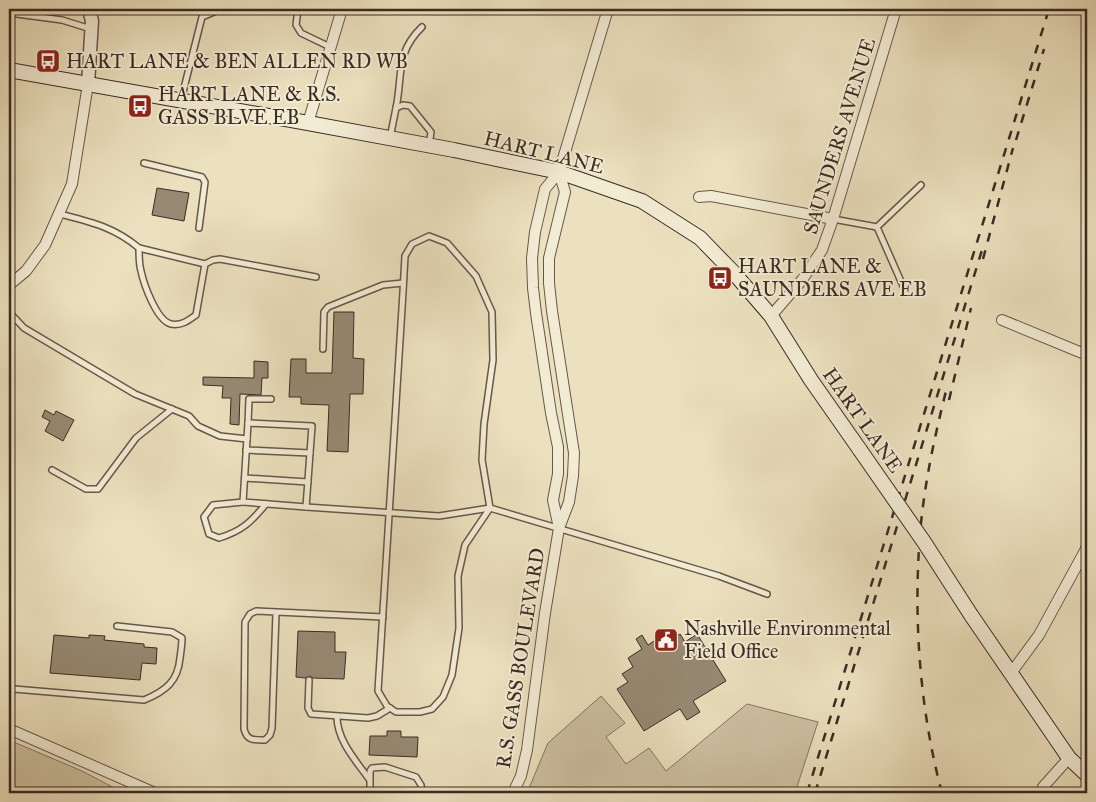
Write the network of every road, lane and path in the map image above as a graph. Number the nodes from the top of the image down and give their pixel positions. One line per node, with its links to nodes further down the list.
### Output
1 (89, 9): 9 (street)
2 (221, 9): 13 (lane)
3 (298, 9): 10 (lane)
4 (342, 9): 10 (street)
5 (608, 9): 19 (street)
6 (896, 9): 23 (street, SAUNDERS AVENUE)
7 (9, 13): 9 (lane)
8 (422, 27): 14 (lane)
9 (91, 30): 12 (street)
10 (331, 47): 15 (street)
11 (9, 70): 12 (main road, HART LANE)
12 (88, 84): 13 (main road, HART LANE); 22 (street)
13 (181, 100): 15 (main road, HART LANE)
14 (396, 108): 16 (lane); 17 (lane)
15 (308, 122): 16 (main road, HART LANE)
16 (390, 138): 17 (main road, HART LANE)
17 (429, 146): 19 (main road, HART LANE)
18 (144, 163): 25 (lane)
19 (559, 172): 33 (main road, HART LANE); 51 (street, R.S. GASS BOULEVARD); 51 (street, R.S. GASS BOULEVARD)
20 (921, 185): 24 (lane)
21 (699, 197): 23 (street)
22 (60, 214): 26 (lane); 30 (street)
23 (833, 219): 24 (lane); 33 (street, SAUNDERS AVENUE)
24 (878, 227): 31 (lane)
25 (199, 228)
26 (139, 248): 27 (lane); 27 (lane)
27 (205, 264): 28 (lane)
28 (316, 277)
29 (404, 283): 35 (lane); 49 (lane); 50 (lane)
30 (9, 285)
31 (903, 286)
32 (9, 312): 38 (lane)
33 (771, 316): 57 (main road, HART LANE, bridge)
34 (1002, 320): 36 (street)
35 (323, 349)
36 (1087, 355)
37 (271, 399): 39 (lane)
38 (172, 409): 40 (lane); 43 (lane)
39 (248, 423): 40 (lane); 42 (lane)
40 (247, 437): 41 (lane)
41 (246, 450): 42 (lane); 44 (lane)
42 (310, 454): 45 (lane)
43 (52, 470)
44 (245, 478): 45 (lane); 46 (lane)
45 (308, 482): 48 (lane)
46 (244, 502): 47 (lane); 47 (lane)
47 (266, 504): 48 (lane)
48 (306, 507): 50 (lane)
49 (490, 508): 50 (lane); 51 (lane); 60 (lane)
50 (390, 513): 55 (lane)
51 (559, 528): 53 (lane); 69 (street, R.S. GASS BOULEVARD)
52 (1087, 547): 57 (street)
53 (767, 594)
54 (276, 613): 54 (lane); 55 (lane)
55 (383, 617): 60 (lane)
56 (118, 626): 59 (lane)
57 (1011, 673): 63 (main road, HART LANE)
58 (309, 680): 61 (lane)
59 (9, 690)
60 (390, 708): 61 (lane)
61 (337, 717): 65 (lane)
62 (9, 729): 66 (street)
63 (1069, 758): 64 (main road, HART LANE); 70 (street)
64 (1087, 775)
65 (370, 779): 67 (lane); 68 (lane)
66 (155, 793)
67 (370, 793)
68 (422, 793)
69 (514, 793)
70 (1045, 793)

